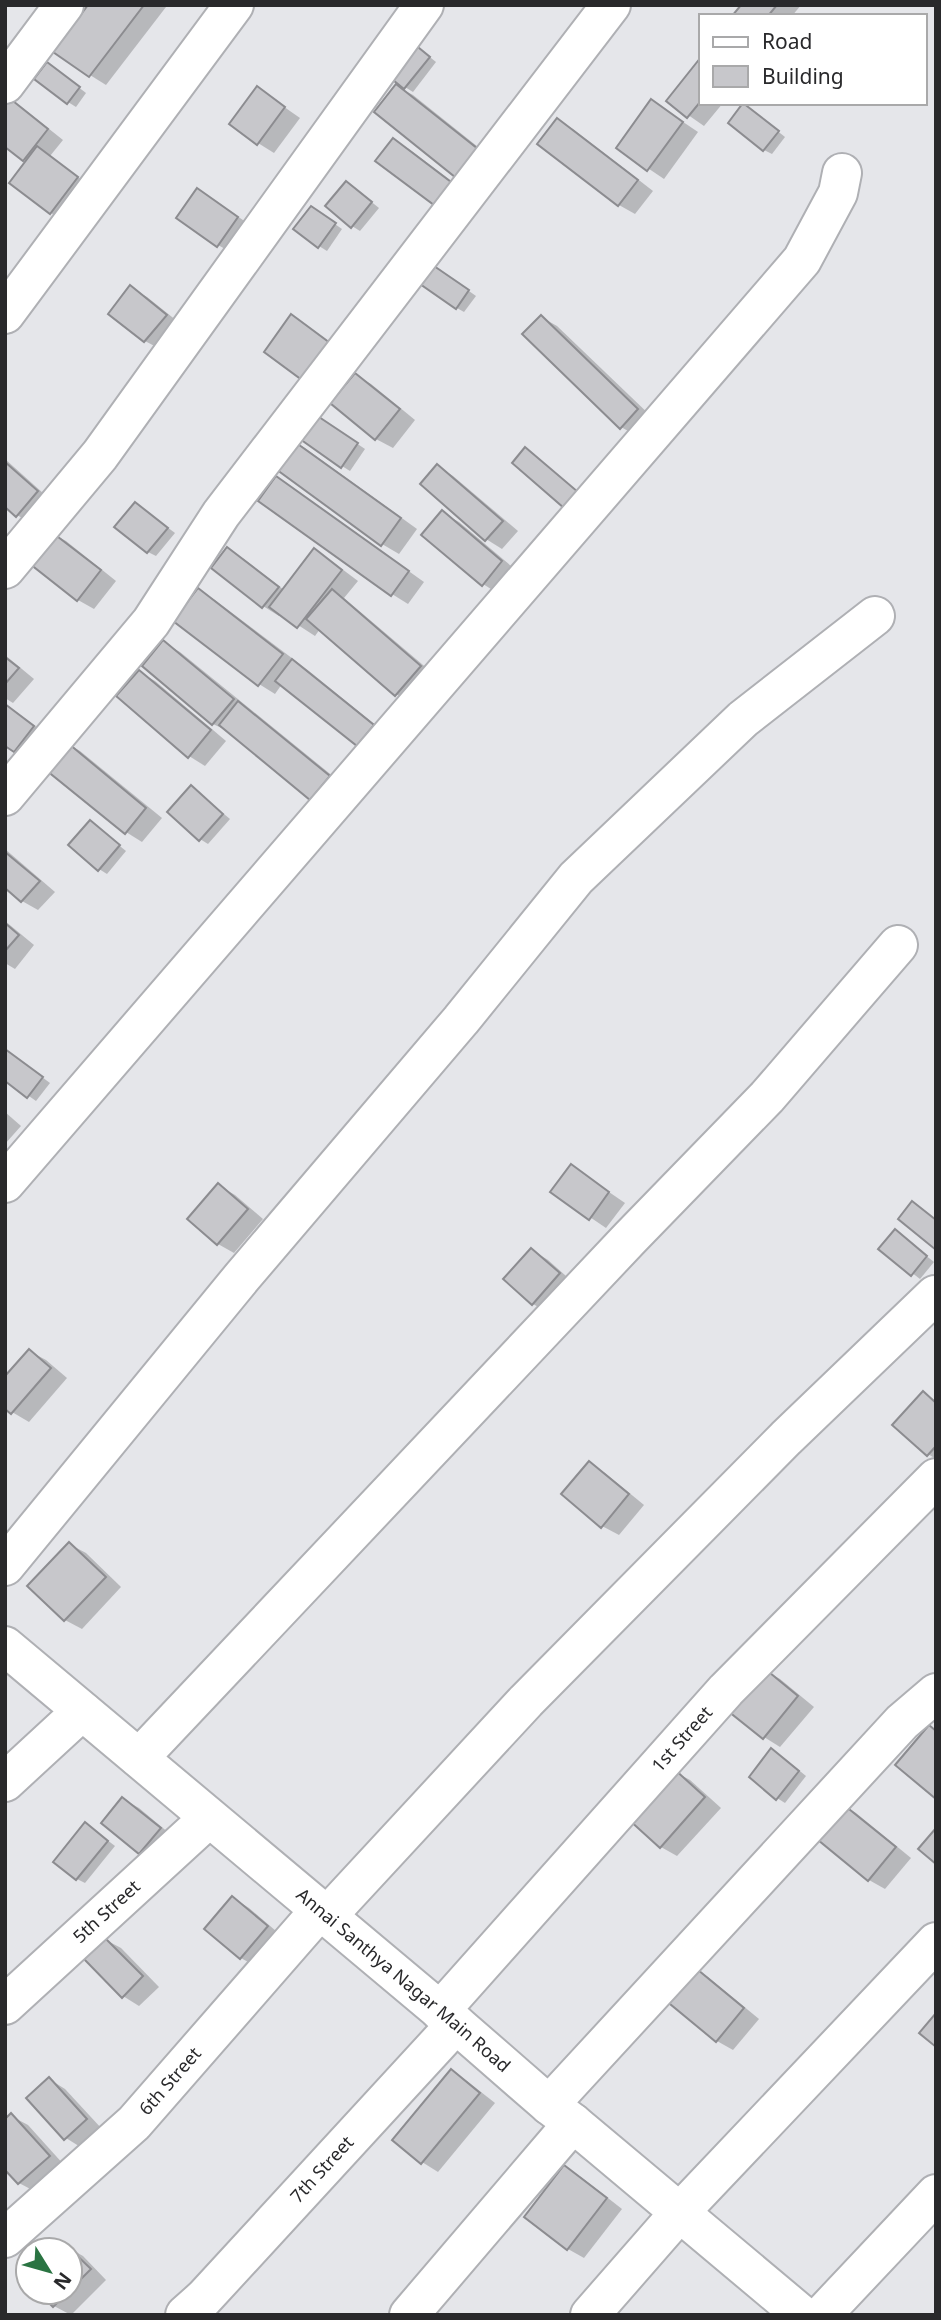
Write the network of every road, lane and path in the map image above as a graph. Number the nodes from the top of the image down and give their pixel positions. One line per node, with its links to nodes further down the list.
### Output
1 (64, 5): 5 (street)
2 (234, 5): 7 (street)
3 (424, 5): 8 (street)
4 (611, 5): 10 (street)
5 (5, 84)
6 (842, 173): 12 (street)
7 (5, 314)
8 (5, 569)
9 (875, 616): 15 (street)
10 (5, 796)
11 (898, 945): 19 (street)
12 (5, 1183)
13 (935, 1294): 22 (street, 6th Street)
14 (936, 1478): 25 (street, 1st Street)
15 (5, 1566)
16 (5, 1646): 18 (street, Annai Santhya Nagar Main Road)
17 (936, 1693): 26 (street)
18 (82, 1711): 19 (street, Annai Santhya Nagar Main Road); 20 (street)
19 (139, 1758): 21 (street, Annai Santhya Nagar Main Road)
20 (5, 1782)
21 (209, 1818): 22 (street, Annai Santhya Nagar Main Road); 24 (street, 5th Street)
22 (323, 1913): 25 (street, Annai Santhya Nagar Main Road); 29 (street, 6th Street)
23 (936, 1941): 28 (street)
24 (5, 2005)
25 (448, 2018): 26 (street, Annai Santhya Nagar Main Road); 31 (street, 7th Street)
26 (561, 2114): 28 (street, Annai Santhya Nagar Main Road); 32 (street)
27 (936, 2194): 34 (street)
28 (680, 2212): 30 (street, Annai Santhya Nagar Main Road); 33 (street)
29 (5, 2238)
30 (788, 2311)
31 (185, 2315)
32 (409, 2315)
33 (590, 2315)
34 (822, 2315)

